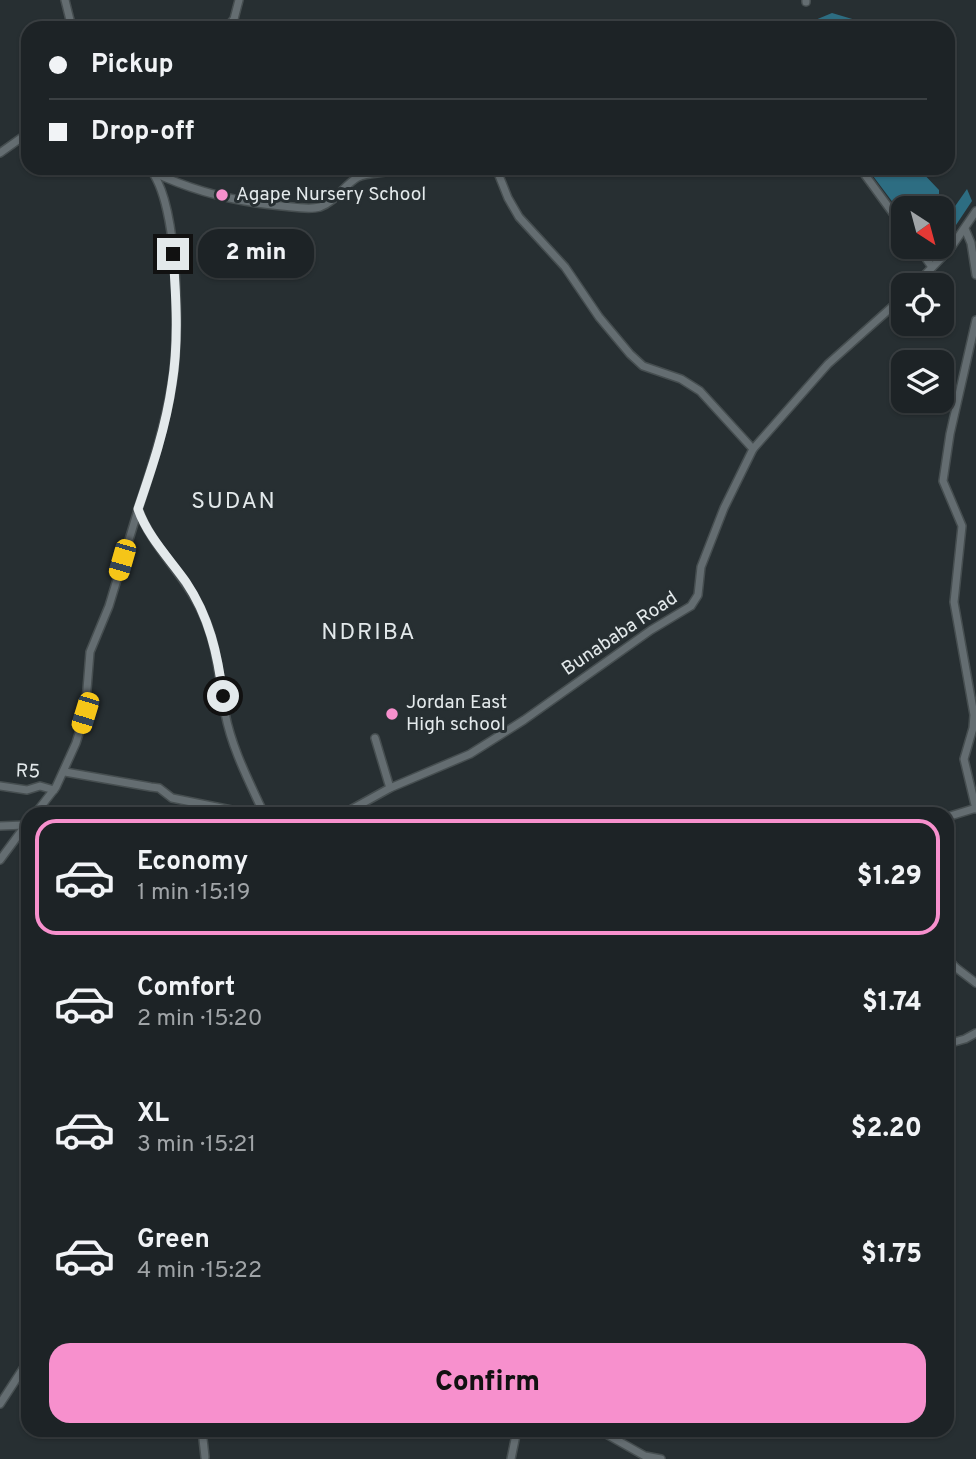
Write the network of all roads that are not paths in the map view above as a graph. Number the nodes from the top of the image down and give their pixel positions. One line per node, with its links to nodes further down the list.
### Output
1 (65, 0): 3 (street)
2 (239, 0): 4 (street)
3 (70, 21)
4 (232, 21)
5 (21, 138): 6 (street)
6 (0, 153)
7 (153, 175): 22 (street)
8 (161, 175): 9 (street)
9 (376, 175)
10 (499, 175): 21 (street)
11 (865, 175): 12 (street)
12 (891, 211)
13 (976, 211): 14 (street)
14 (965, 229): 16 (street); 18 (street)
15 (926, 259): 16 (street)
16 (932, 267): 17 (street)
17 (926, 273)
18 (976, 275)
19 (891, 308): 21 (street, Bunababa Road)
20 (976, 320): 23 (street)
21 (753, 449): 27 (street, Bunababa Road)
22 (138, 509): 25 (street); 31 (street)
23 (974, 700): 33 (street)
24 (375, 738): 27 (street)
25 (65, 772): 28 (street); 30 (street)
26 (0, 786): 28 (street, R5)
27 (390, 788): 32 (street, Bunababa Road)
28 (54, 790): 29 (street)
29 (40, 807)
30 (216, 807)
31 (261, 807)
32 (356, 807)
33 (976, 809): 34 (street)
34 (954, 815)
35 (21, 824): 36 (street)
36 (0, 826)
37 (21, 831): 38 (street)
38 (0, 860)
39 (954, 970): 40 (street)
40 (976, 983)
41 (976, 1033): 42 (street)
42 (954, 1042)
43 (21, 1372): 44 (street)
44 (0, 1404)
45 (203, 1437): 48 (street)
46 (515, 1437): 49 (street)
47 (611, 1437): 50 (street)
48 (205, 1457)
49 (511, 1459)
50 (661, 1459)

